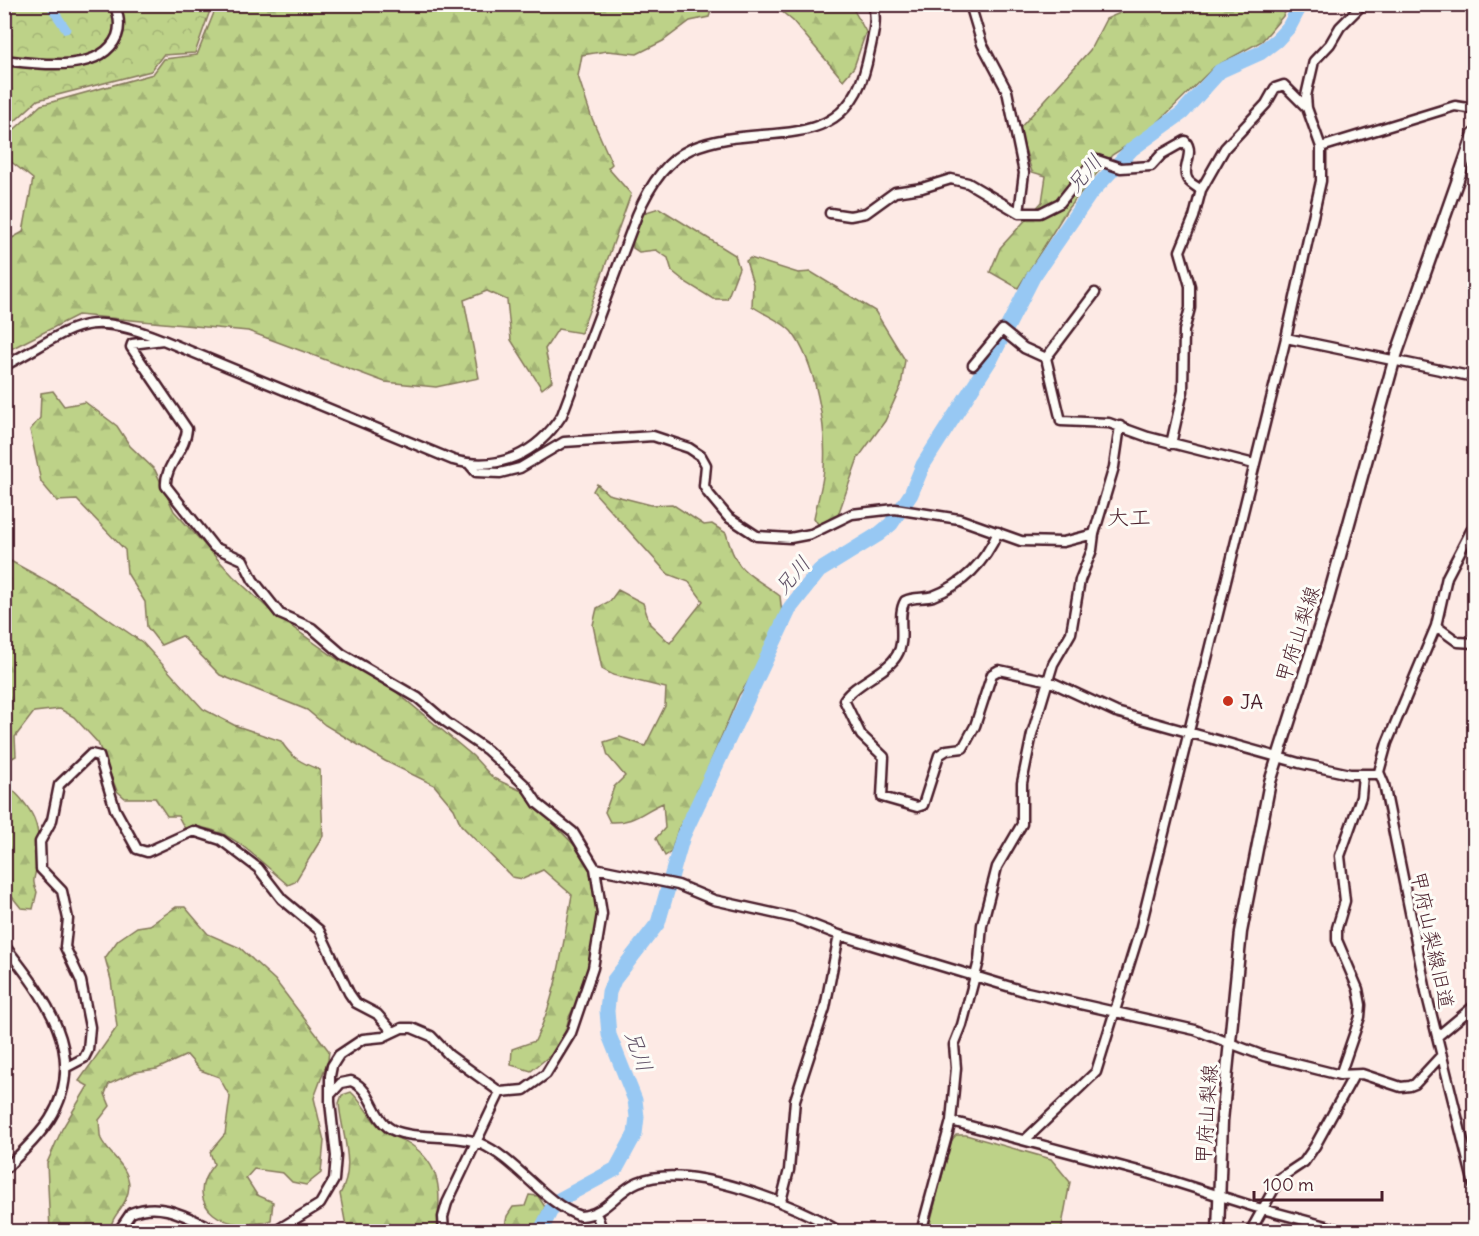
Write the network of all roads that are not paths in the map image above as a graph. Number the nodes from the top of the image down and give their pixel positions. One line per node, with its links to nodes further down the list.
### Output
1 (114, 4): 5 (street)
2 (873, 4): 24 (street)
3 (970, 4): 12 (street)
4 (1363, 4): 6 (street)
5 (4, 60)
6 (1307, 108): 9 (street); 10 (street)
7 (1474, 109): 9 (street)
8 (1474, 134): 17 (main road, 甲府山梨線)
9 (1321, 147): 14 (street)
10 (1201, 190): 12 (street); 22 (street)
11 (830, 213): 12 (street)
12 (1019, 213)
13 (1095, 293): 16 (street)
14 (1286, 338): 17 (street); 23 (street)
15 (163, 340): 19 (street); 24 (street); 35 (street)
16 (1046, 358): 18 (street); 21 (street)
17 (1394, 361): 20 (street); 32 (main road, 甲府山梨線)
18 (973, 365)
19 (4, 366)
20 (1474, 377)
21 (1120, 426): 22 (street); 27 (street)
22 (1171, 444): 23 (street)
23 (1254, 464): 31 (street)
24 (470, 465): 26 (street)
25 (1474, 525): 28 (street)
26 (998, 532): 27 (street); 30 (street)
27 (1094, 534): 30 (street)
28 (1436, 626): 29 (street); 33 (street)
29 (1474, 643)
30 (1049, 681): 31 (street); 38 (street)
31 (1188, 732): 32 (street); 40 (street)
32 (1279, 756): 34 (street); 43 (main road, 甲府山梨線)
33 (1379, 772): 34 (street); 42 (street, 甲府山梨線旧道)
34 (1363, 775): 46 (street)
35 (595, 868): 36 (street); 48 (street)
36 (839, 935): 38 (street); 56 (street)
37 (4, 945): 45 (street)
38 (975, 976): 40 (street); 50 (street)
39 (1474, 1006): 42 (street)
40 (1114, 1012): 43 (street); 51 (street)
41 (393, 1032): 45 (street); 48 (street); 49 (street)
42 (1438, 1036): 44 (street, 甲府山梨線旧道)
43 (1229, 1045): 46 (street); 55 (main road, 甲府山梨線)
44 (1440, 1057): 47 (street); 54 (street, 甲府山梨線旧道)
45 (67, 1068): 53 (street)
46 (1340, 1075): 47 (street)
47 (1354, 1075): 57 (street)
48 (500, 1092): 52 (street)
49 (331, 1094): 52 (street); 61 (street)
50 (951, 1121): 51 (street); 65 (street)
51 (1025, 1140): 55 (street)
52 (478, 1143): 58 (street); 62 (street)
53 (4, 1170)
54 (1474, 1185)
55 (1219, 1194): 57 (street); 66 (main road, 甲府山梨線)
56 (781, 1201): 58 (street); 64 (street)
57 (1264, 1207): 67 (street); 68 (street)
58 (596, 1213): 63 (street)
59 (118, 1232): 60 (street)
60 (221, 1232)
61 (274, 1232)
62 (444, 1232)
63 (603, 1232)
64 (840, 1232)
65 (921, 1232)
66 (1218, 1232)
67 (1250, 1232)
68 (1348, 1232)

